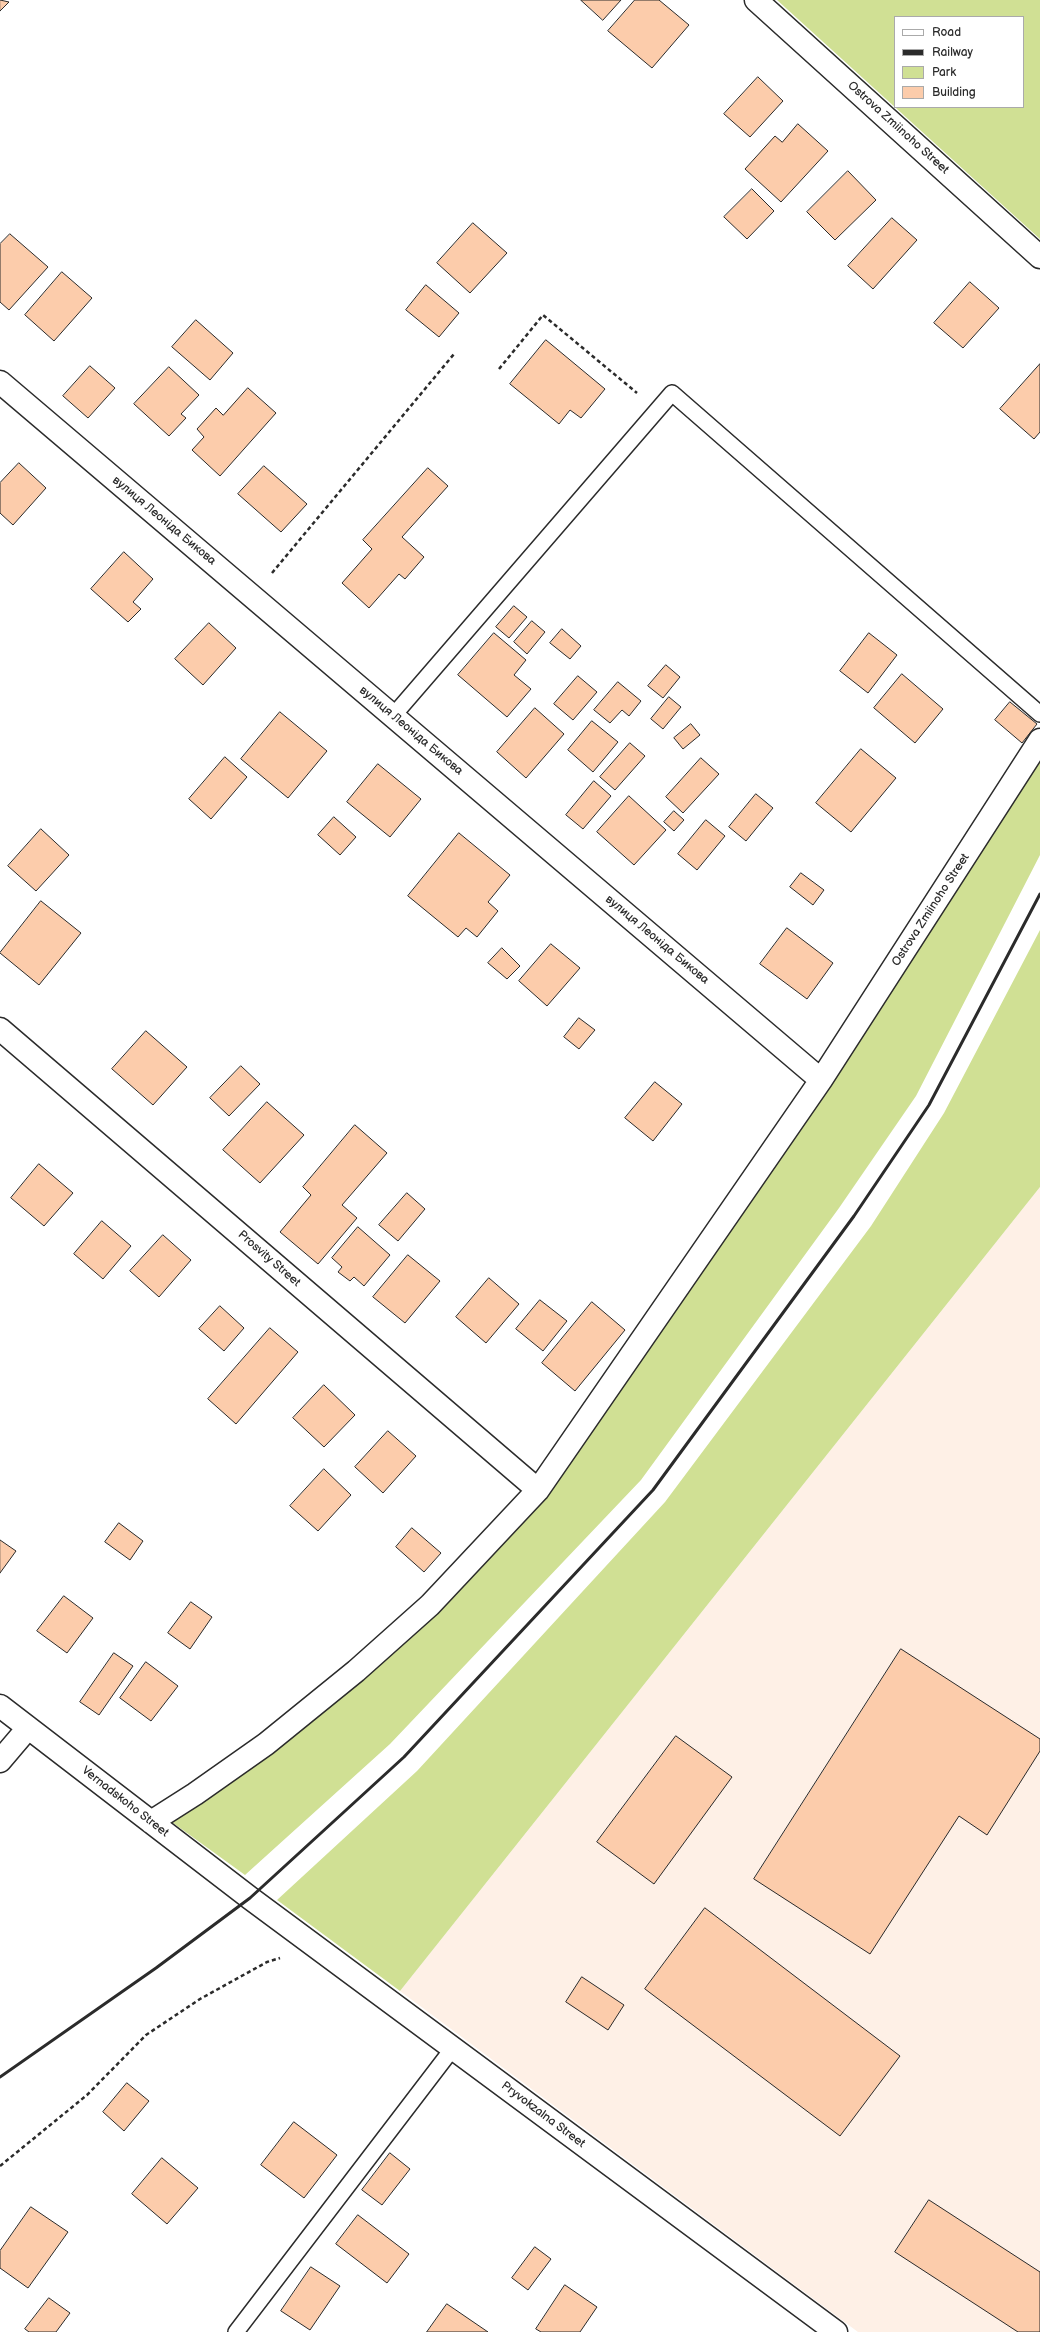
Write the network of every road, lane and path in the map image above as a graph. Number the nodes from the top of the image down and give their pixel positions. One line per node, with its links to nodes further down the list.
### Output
1 (756, 0): 2 (street, Ostrova Zmiinoho Street)
2 (1040, 257)
3 (454, 354): 7 (path)
4 (499, 369): 6 (path)
5 (0, 382): 7 (street, вулиця Леоніда Бикова)
6 (658, 410): 8 (lane); 9 (lane)
7 (253, 597): 9 (street, вулиця Леоніда Бикова)
8 (1040, 714)
9 (393, 716): 12 (street, вулиця Леоніда Бикова)
10 (1040, 740): 12 (street, Ostrova Zmiinoho Street)
11 (0, 1029): 13 (street, Prosvity Street)
12 (821, 1080): 13 (street, Ostrova Zmiinoho Street)
13 (538, 1490): 17 (street, Ostrova Zmiinoho Street)
14 (0, 1706): 15 (street, Vernadskoho Street)
15 (28, 1728): 16 (street); 17 (street, Vernadskoho Street)
16 (0, 1761)
17 (151, 1822): 18 (street, Vernadskoho Street)
18 (250, 1898): 19 (street, Pryvokzalna Street)
19 (316, 1946): 20 (street, Pryvokzalna Street); 21 (path)
20 (453, 2048): 22 (lane); 23 (street, Pryvokzalna Street)
21 (0, 2166)
22 (236, 2332)
23 (836, 2332)

